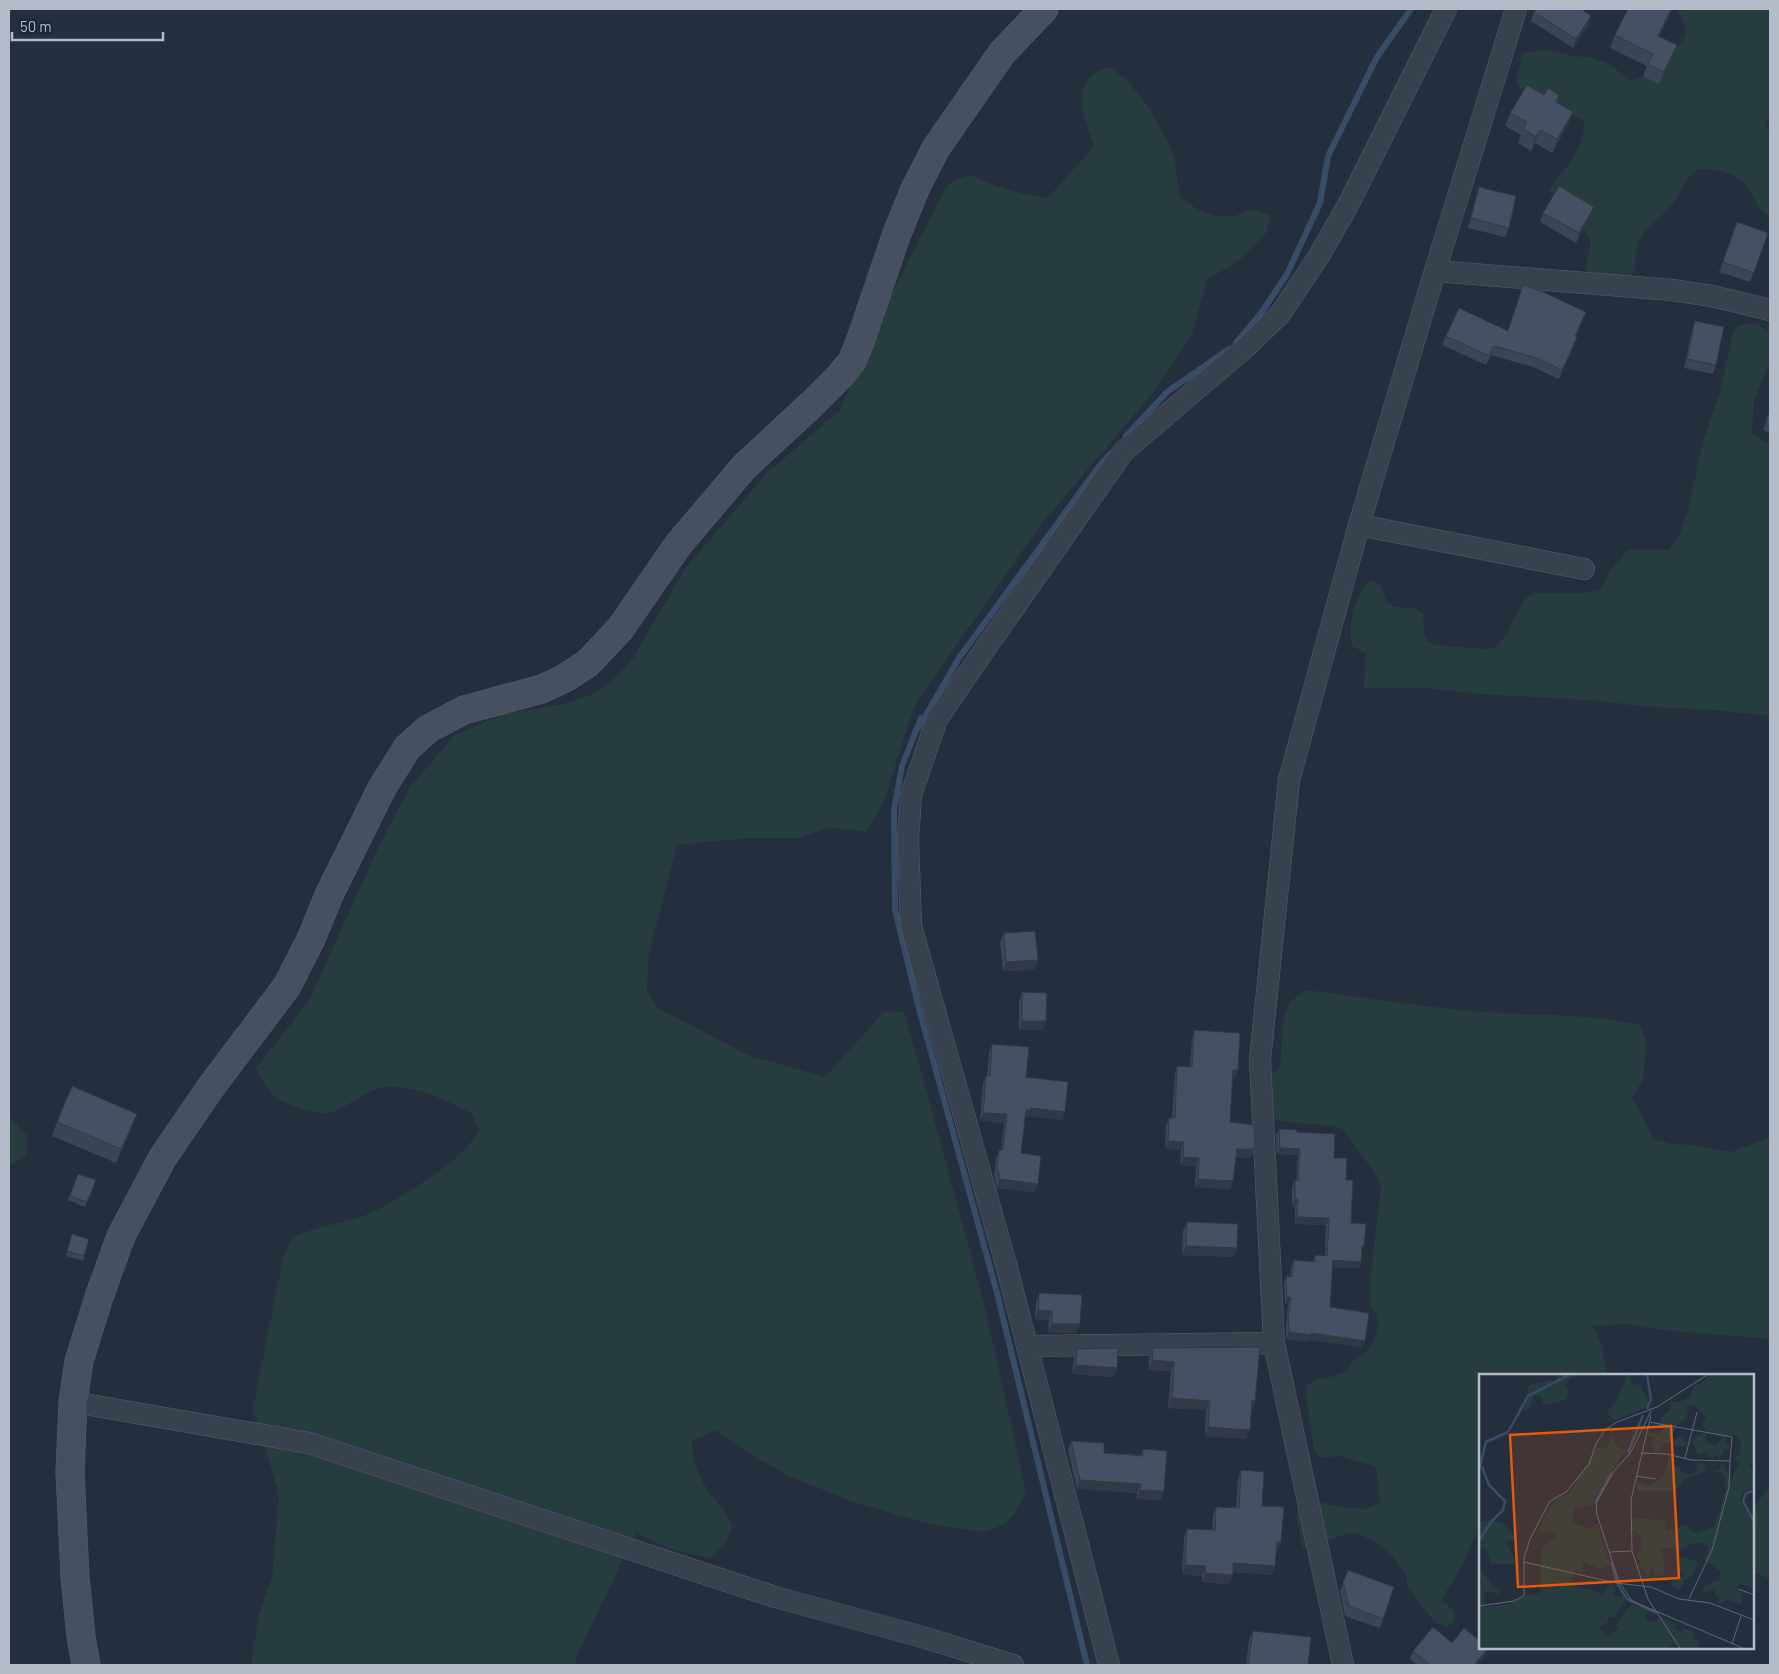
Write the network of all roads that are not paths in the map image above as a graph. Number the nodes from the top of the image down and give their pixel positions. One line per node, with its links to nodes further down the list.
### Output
1 (1044, 9): 10 (main road)
2 (1446, 9): 9 (street)
3 (1516, 9): 4 (street)
4 (1435, 271): 5 (street); 6 (street)
5 (1770, 310)
6 (1359, 526): 7 (street); 8 (street)
7 (1584, 569)
8 (1274, 1343): 9 (street); 14 (street)
9 (1028, 1346): 13 (street)
10 (74, 1402): 11 (main road); 12 (street)
11 (86, 1665)
12 (1013, 1665)
13 (1109, 1665)
14 (1343, 1665)

